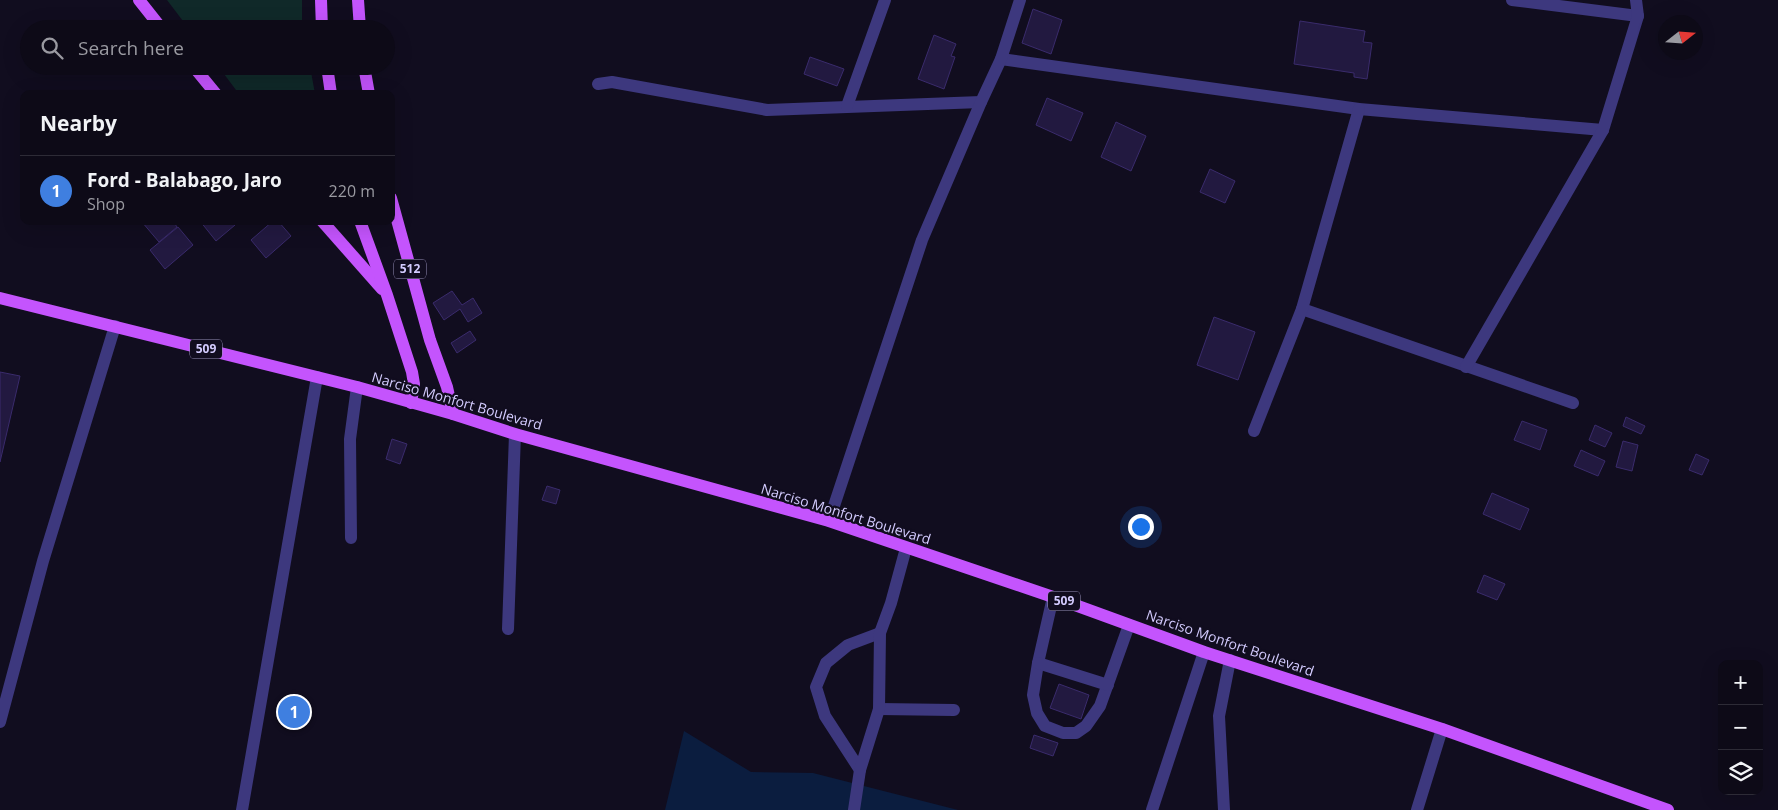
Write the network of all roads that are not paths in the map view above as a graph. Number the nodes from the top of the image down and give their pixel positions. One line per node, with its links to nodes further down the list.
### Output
1 (139, 0): 9 (main road)
2 (321, 0): 10 (main road)
3 (358, 0): 11 (main road)
4 (885, 0): 21 (street)
5 (1020, 0): 12 (street)
6 (1512, 0): 8 (street)
7 (1636, 0): 8 (street)
8 (1638, 16): 23 (street)
9 (155, 20)
10 (322, 20)
11 (359, 20)
12 (1001, 59): 20 (street); 22 (street)
13 (201, 75): 17 (main road)
14 (328, 75): 18 (main road)
15 (365, 75): 19 (main road)
16 (598, 84): 21 (street)
17 (213, 90)
18 (330, 90)
19 (367, 90)
20 (981, 102): 21 (street); 39 (street)
21 (847, 106)
22 (1360, 110): 23 (street); 29 (street)
23 (1603, 130): 31 (street)
24 (395, 213): 36 (main road, 512)
25 (326, 225): 27 (main road)
26 (361, 225): 27 (main road, 512)
27 (387, 295): 35 (main road, 512)
28 (0, 298): 30 (main road, Narciso Monfort Boulevard / 509)
29 (1302, 309): 31 (street); 37 (street)
30 (115, 326): 32 (main road, Narciso Monfort Boulevard / 509); 52 (street)
31 (1466, 367): 34 (street)
32 (317, 377): 33 (main road, Narciso Monfort Boulevard / 509); 56 (street)
33 (357, 387): 35 (main road, Narciso Monfort Boulevard / 509); 40 (street)
34 (1573, 402)
35 (411, 403): 36 (main road, Narciso Monfort Boulevard / 509)
36 (453, 414): 38 (main road, Narciso Monfort Boulevard / 509)
37 (1254, 431)
38 (515, 434): 39 (main road, Narciso Monfort Boulevard / 509); 44 (street)
39 (829, 521): 41 (main road, Narciso Monfort Boulevard / 509)
40 (351, 538)
41 (906, 548): 42 (main road, Narciso Monfort Boulevard / 509); 45 (street)
42 (1053, 597): 43 (main road, Narciso Monfort Boulevard / 509); 48 (street)
43 (1129, 625): 46 (main road, Narciso Monfort Boulevard / 509); 49 (street)
44 (508, 629)
45 (880, 633): 50 (street); 54 (street)
46 (1204, 652): 47 (main road, Narciso Monfort Boulevard / 509); 58 (street)
47 (1230, 660): 53 (main road, Narciso Monfort Boulevard / 509); 59 (street)
48 (1038, 664): 49 (street); 49 (street)
49 (1108, 685)
50 (879, 709): 51 (street); 54 (street)
51 (954, 710)
52 (0, 722)
53 (1442, 730): 55 (main road, Narciso Monfort Boulevard / 509); 60 (street)
54 (860, 770): 57 (street)
55 (1647, 806): 61 (main road, Narciso Monfort Boulevard / 509)
56 (242, 810)
57 (854, 810)
58 (1152, 810)
59 (1224, 810)
60 (1417, 810)
61 (1668, 810)

